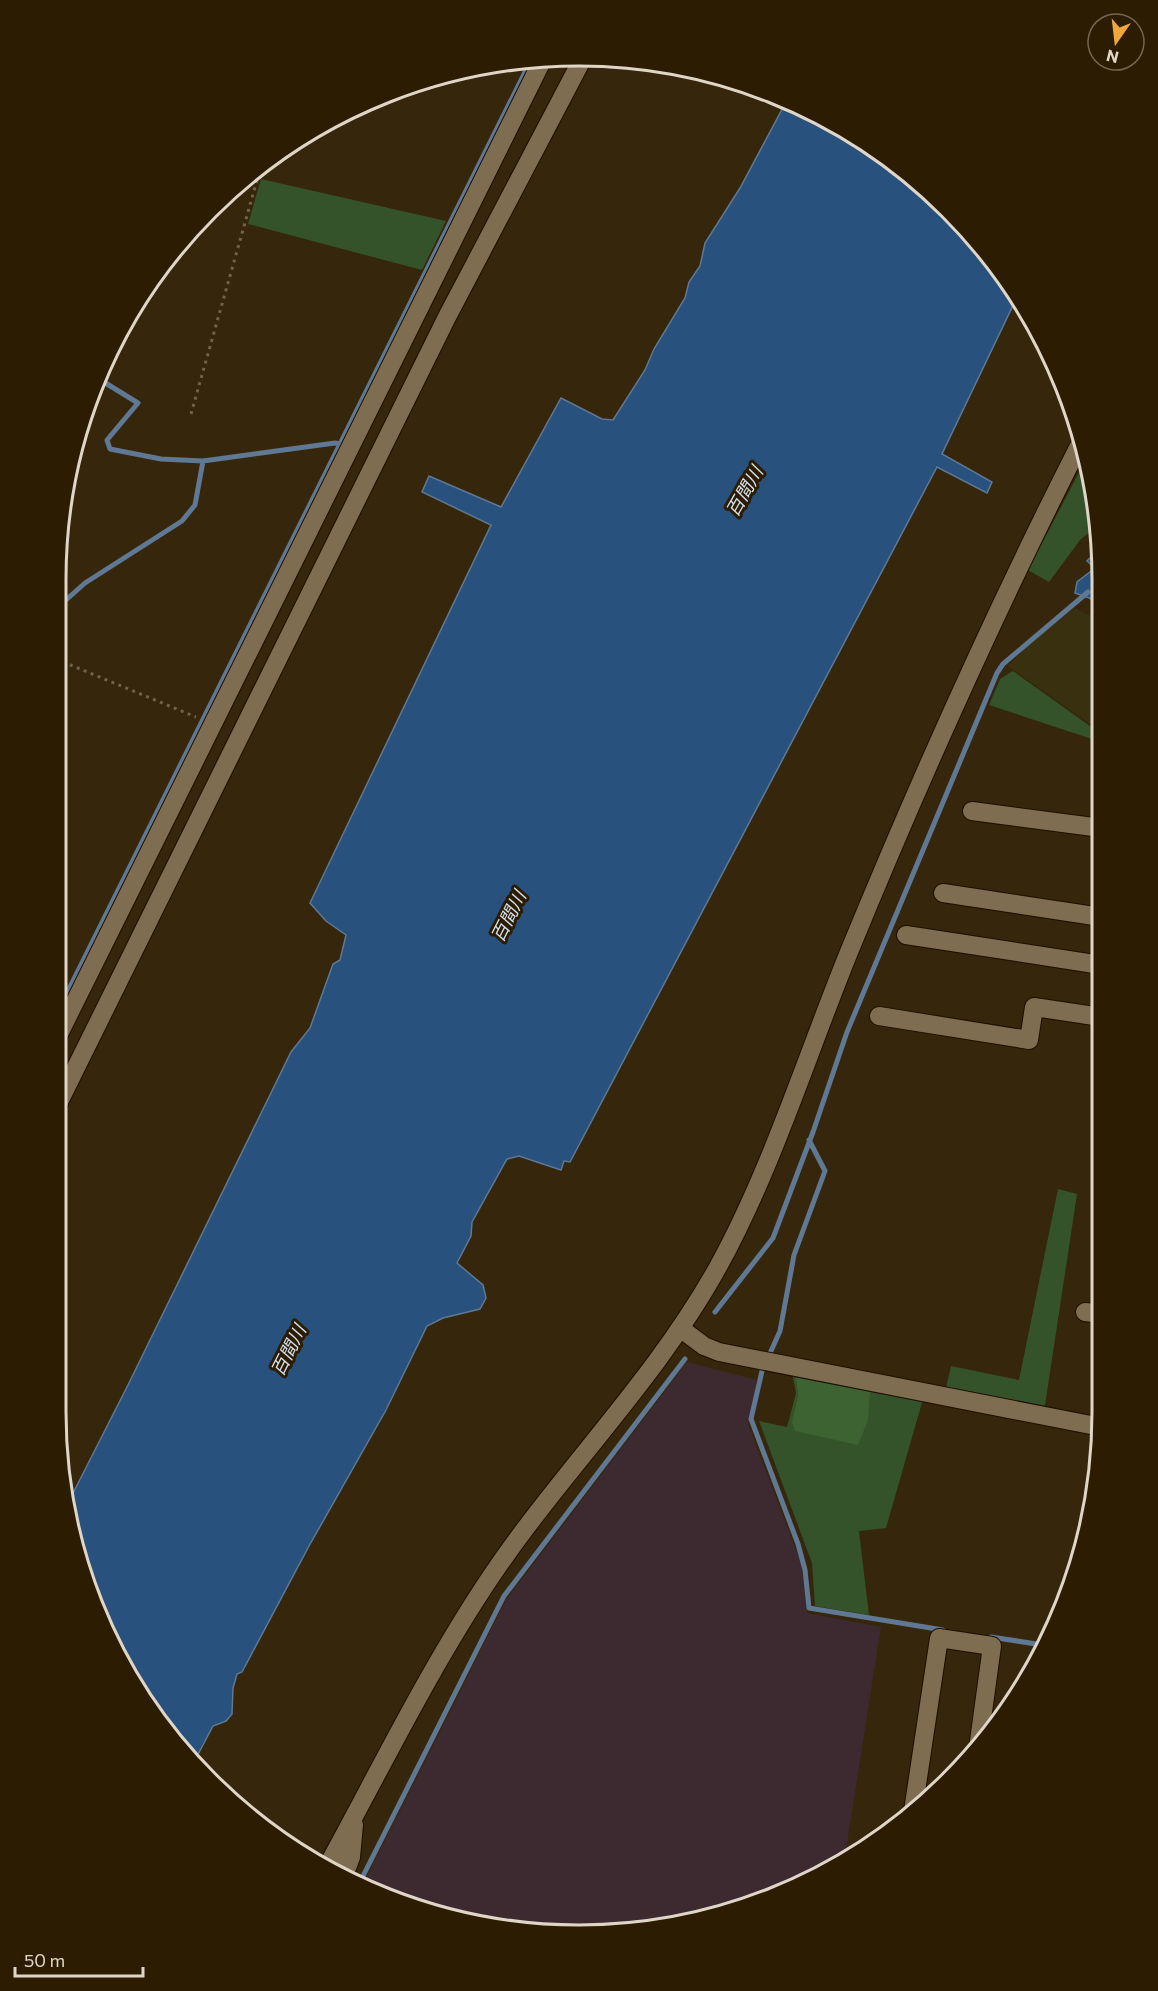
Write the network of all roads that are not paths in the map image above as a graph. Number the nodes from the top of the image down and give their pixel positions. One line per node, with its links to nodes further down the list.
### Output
1 (579, 66): 13 (street)
2 (539, 68): 12 (street)
3 (1076, 452): 14 (street)
4 (972, 811): 5 (street)
5 (1092, 827)
6 (943, 894): 7 (street)
7 (1092, 916)
8 (906, 935): 9 (street)
9 (1092, 964)
10 (879, 1016): 11 (street)
11 (1092, 1016)
12 (66, 1020)
13 (66, 1088)
14 (680, 1328): 15 (street); 18 (street)
15 (1092, 1425)
16 (980, 1731): 17 (street)
17 (915, 1800)
18 (355, 1817): 19 (street); 20 (street)
19 (331, 1861)
20 (346, 1869)

